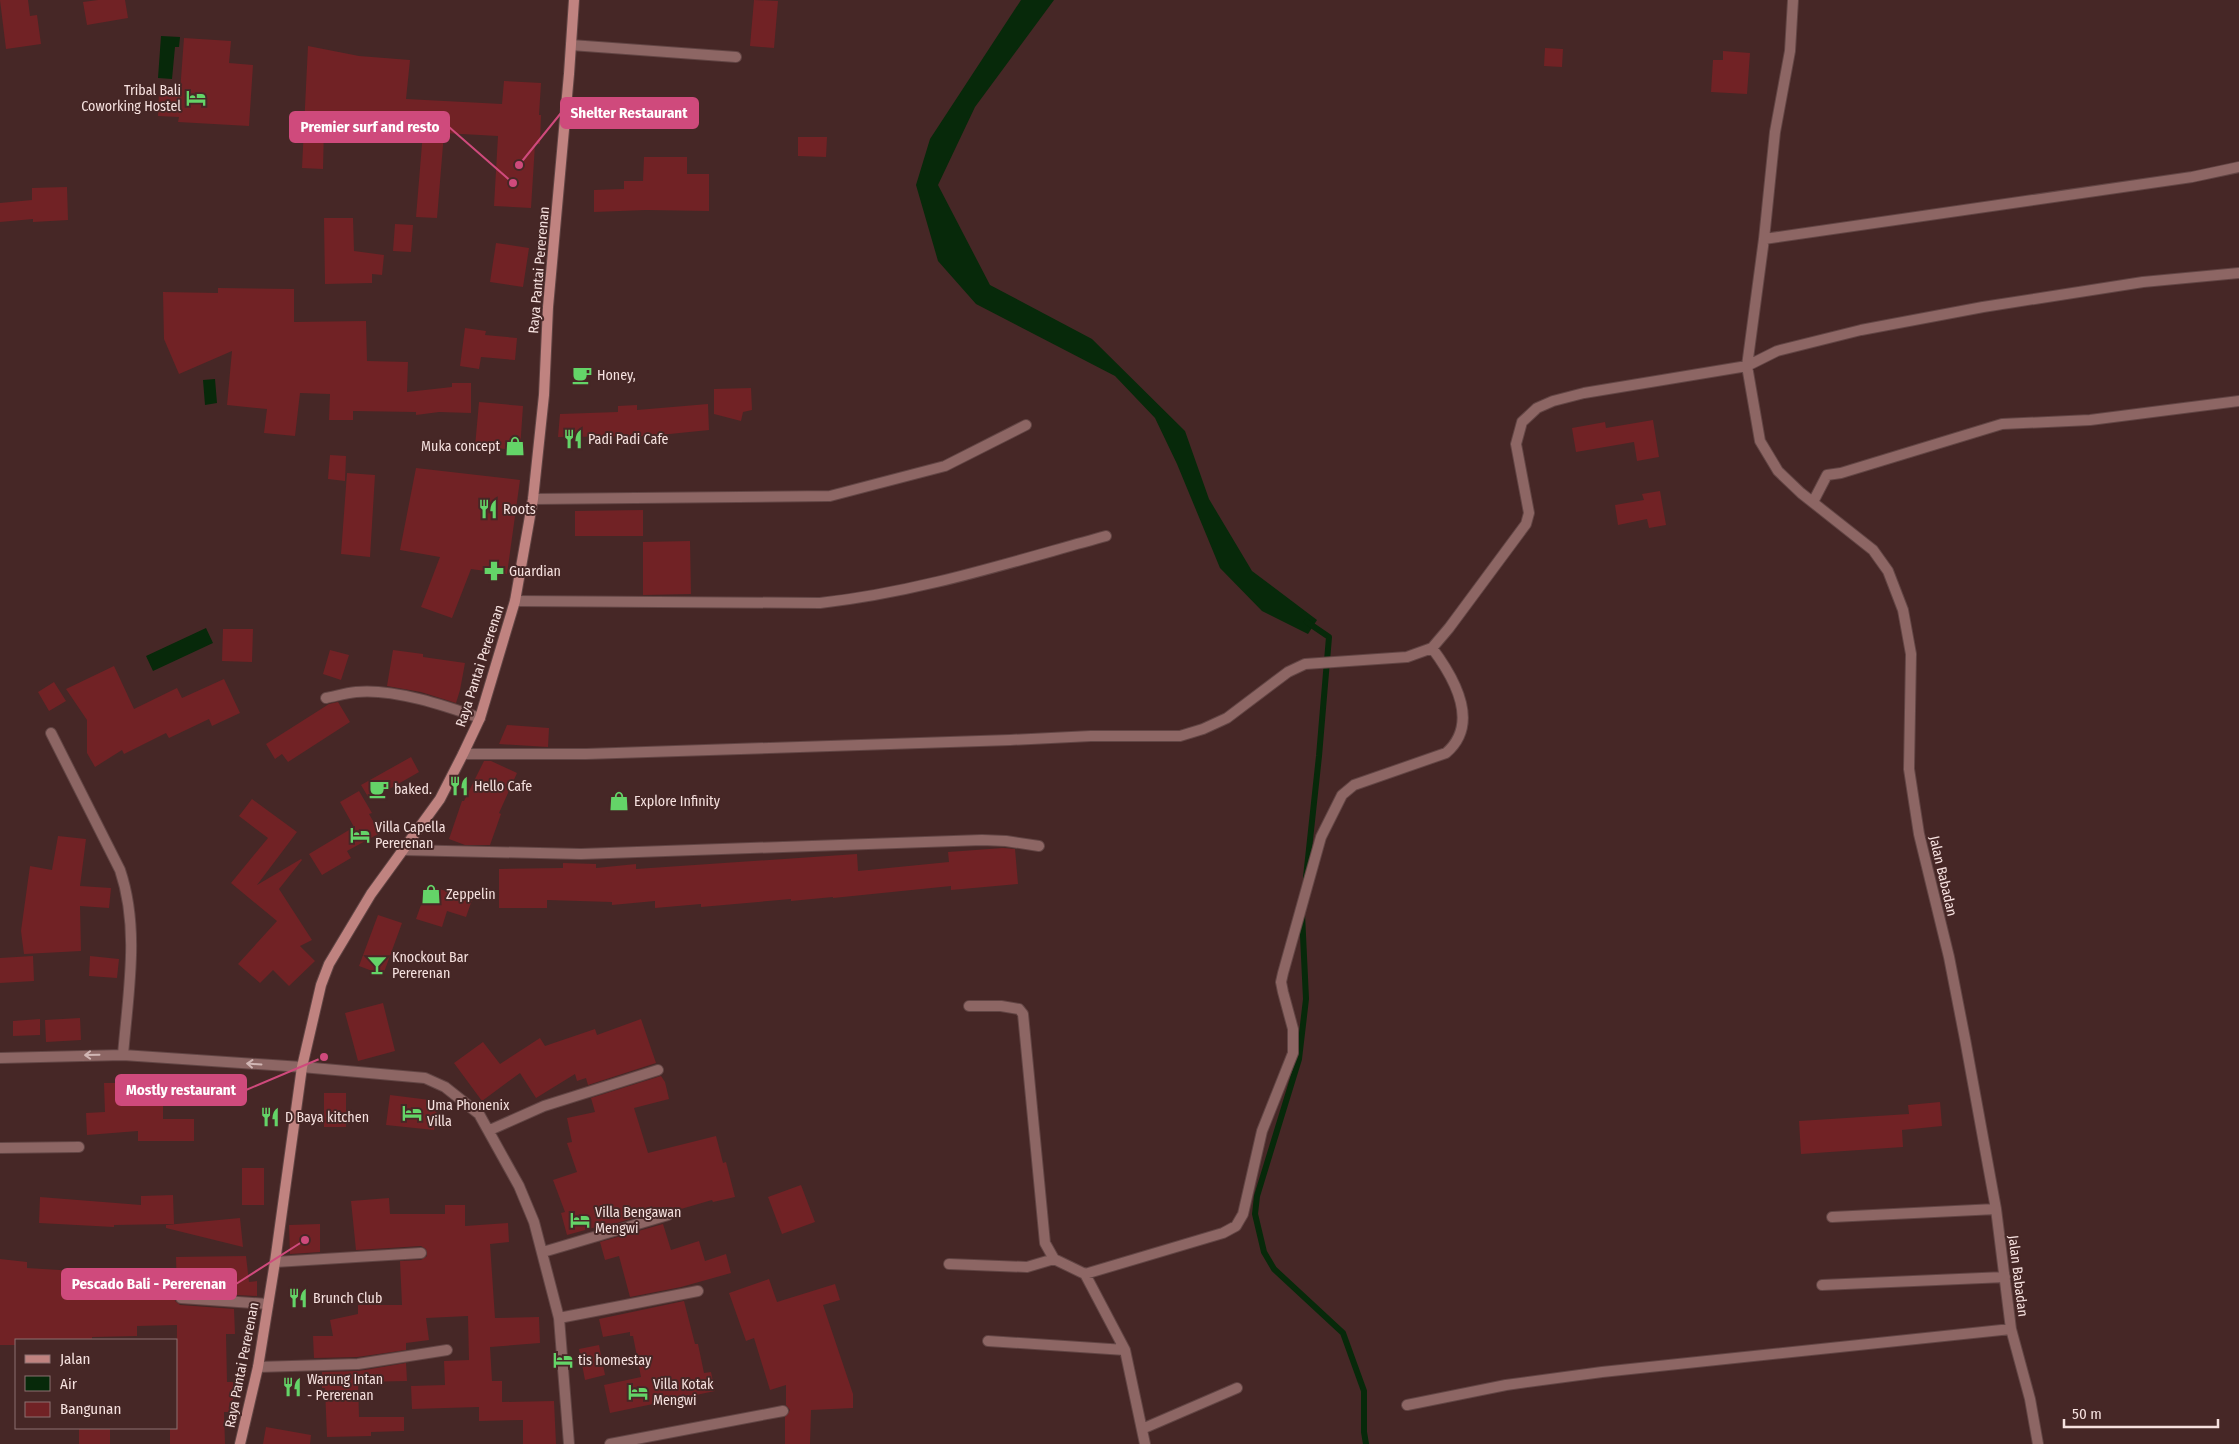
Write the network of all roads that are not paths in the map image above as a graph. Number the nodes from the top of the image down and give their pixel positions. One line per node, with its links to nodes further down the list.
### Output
1 (574, 0): 3 (street, Raya Pantai Pererenan)
2 (1793, 0): 6 (street, Jalan Babadan)
3 (571, 45): 4 (street); 11 (street, Raya Pantai Pererenan)
4 (736, 57)
5 (2239, 167): 6 (street)
6 (1764, 239): 8 (street, Jalan Babadan)
7 (2239, 273): 8 (street)
8 (1747, 366): 12 (street, Jalan Babadan); 15 (street)
9 (2239, 401): 12 (street)
10 (1026, 425): 11 (street)
11 (533, 499): 14 (street, Raya Pantai Pererenan)
12 (1813, 502): 30 (street, Jalan Babadan)
13 (1106, 536): 14 (street)
14 (515, 601): 17 (street, Raya Pantai Pererenan)
15 (1432, 648): 19 (street); 38 (street)
16 (326, 698): 17 (street)
17 (480, 718): 19 (street, Raya Pantai Pererenan)
18 (51, 734): 23 (street)
19 (463, 754): 21 (street, Raya Pantai Pererenan)
20 (1039, 846): 21 (street)
21 (403, 850): 25 (street, Raya Pantai Pererenan)
22 (969, 1006): 35 (street)
23 (123, 1054): 24 (street, one-way to 24); 25 (street, one-way to 23)
24 (0, 1058)
25 (302, 1067): 27 (street); 36 (street, Raya Pantai Pererenan)
26 (658, 1070): 27 (street)
27 (490, 1130): 33 (street)
28 (79, 1147): 29 (street)
29 (0, 1148)
30 (1996, 1209): 32 (street); 39 (street, Jalan Babadan)
31 (668, 1215): 33 (street)
32 (1832, 1218)
33 (543, 1252): 44 (street)
34 (421, 1253): 36 (street)
35 (1054, 1259): 37 (street); 38 (street)
36 (275, 1262): 43 (street, Raya Pantai Pererenan)
37 (949, 1264)
38 (1085, 1274): 48 (street)
39 (2004, 1277): 40 (street); 45 (street, Jalan Babadan)
40 (1822, 1285)
41 (698, 1291): 44 (street)
42 (181, 1298): 43 (street)
43 (268, 1304): 49 (street, Raya Pantai Pererenan)
44 (559, 1318): 55 (street)
45 (2011, 1329): 51 (street); 58 (street, Jalan Babadan)
46 (988, 1342): 48 (street)
47 (447, 1350): 49 (street)
48 (1125, 1350): 53 (street)
49 (258, 1367): 54 (street, Raya Pantai Pererenan)
50 (1236, 1388): 53 (street)
51 (1407, 1405)
52 (783, 1411): 56 (street)
53 (1142, 1429): 57 (street)
54 (240, 1444)
55 (569, 1444)
56 (610, 1444)
57 (1145, 1444)
58 (2038, 1444)

